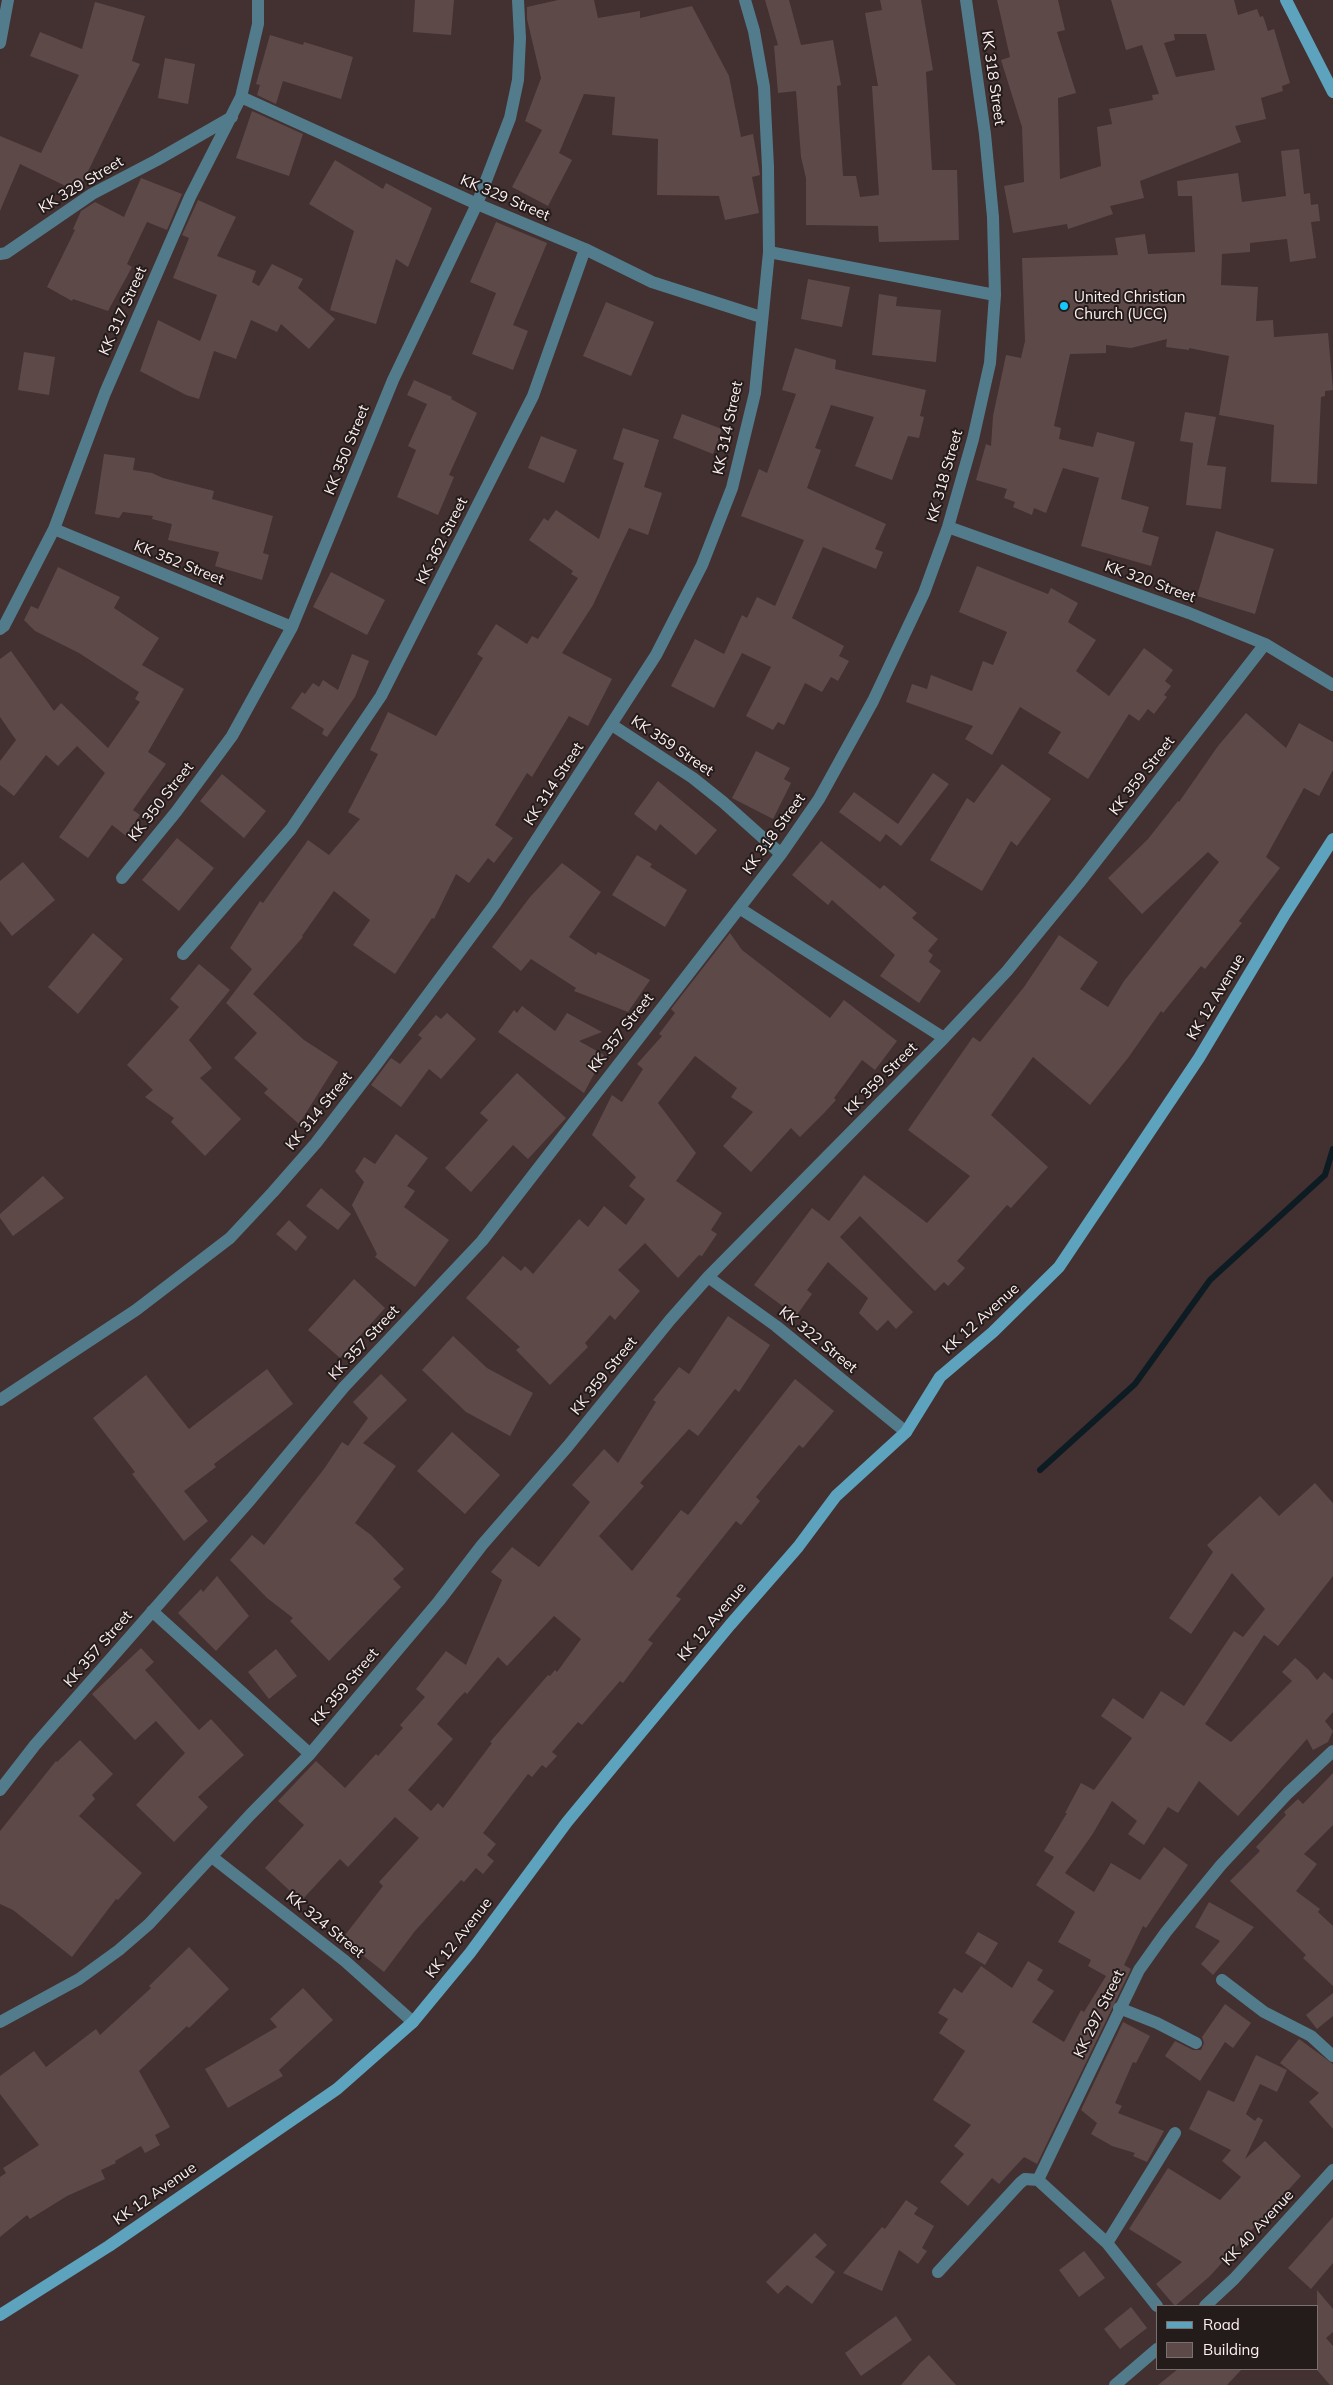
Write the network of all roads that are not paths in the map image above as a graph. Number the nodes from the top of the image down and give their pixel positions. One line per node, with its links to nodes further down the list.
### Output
1 (8, 0): 7 (street)
2 (258, 0): 9 (street, KK 317 Street)
3 (518, 0): 11 (street, KK 350 Street)
4 (745, 0): 13 (street, KK 314 Street)
5 (966, 0): 15 (street, KK 318 Street)
6 (1286, 0): 8 (main road)
7 (0, 43)
8 (1333, 92)
9 (241, 97): 10 (street, KK 317 Street); 11 (street, KK 329 Street)
10 (232, 116): 14 (street, KK 329 Street); 18 (street, KK 317 Street)
11 (477, 204): 12 (street, KK 329 Street); 19 (street, KK 350 Street)
12 (585, 249): 16 (street, KK 329 Street); 28 (street, KK 362 Street)
13 (769, 252): 15 (street); 16 (street, KK 314 Street)
14 (0, 254)
15 (995, 295): 17 (street, KK 318 Street)
16 (761, 317): 23 (street, KK 314 Street)
17 (948, 527): 21 (street, KK 320 Street); 25 (street, KK 318 Street)
18 (54, 529): 19 (street, KK 352 Street); 20 (street, KK 317 Street)
19 (292, 626): 26 (street, KK 350 Street)
20 (0, 629)
21 (1265, 644): 22 (street, KK 320 Street); 29 (street, KK 359 Street)
22 (1333, 685)
23 (612, 725): 25 (street, KK 359 Street); 31 (street, KK 314 Street)
24 (1333, 839): 32 (main road, KK 12 Avenue)
25 (781, 854): 27 (street, KK 318 Street)
26 (122, 878)
27 (739, 908): 29 (street, KK 359 Street); 33 (street, KK 357 Street)
28 (183, 954)
29 (944, 1038): 30 (street, KK 359 Street)
30 (708, 1277): 32 (street, KK 322 Street); 35 (street, KK 359 Street)
31 (0, 1400)
32 (906, 1432): 41 (main road, KK 12 Avenue)
33 (152, 1611): 35 (street); 36 (street, KK 357 Street)
34 (1333, 1751): 39 (street, KK 297 Street)
35 (310, 1754): 37 (street, KK 359 Street)
36 (0, 1790)
37 (212, 1857): 40 (street, KK 359 Street); 41 (street, KK 324 Street)
38 (1222, 1980): 43 (street)
39 (1119, 2008): 42 (street); 46 (street, KK 297 Street)
40 (0, 2022)
41 (414, 2022): 51 (main road, KK 12 Avenue)
42 (1196, 2043)
43 (1333, 2056)
44 (1175, 2134): 47 (street)
45 (1333, 2170): 50 (street, KK 40 Avenue)
46 (1038, 2180): 47 (street); 48 (street)
47 (1107, 2243): 49 (street)
48 (938, 2272)
49 (1157, 2305)
50 (1206, 2305)
51 (0, 2315)
52 (1156, 2351): 53 (street)
53 (1116, 2385)

